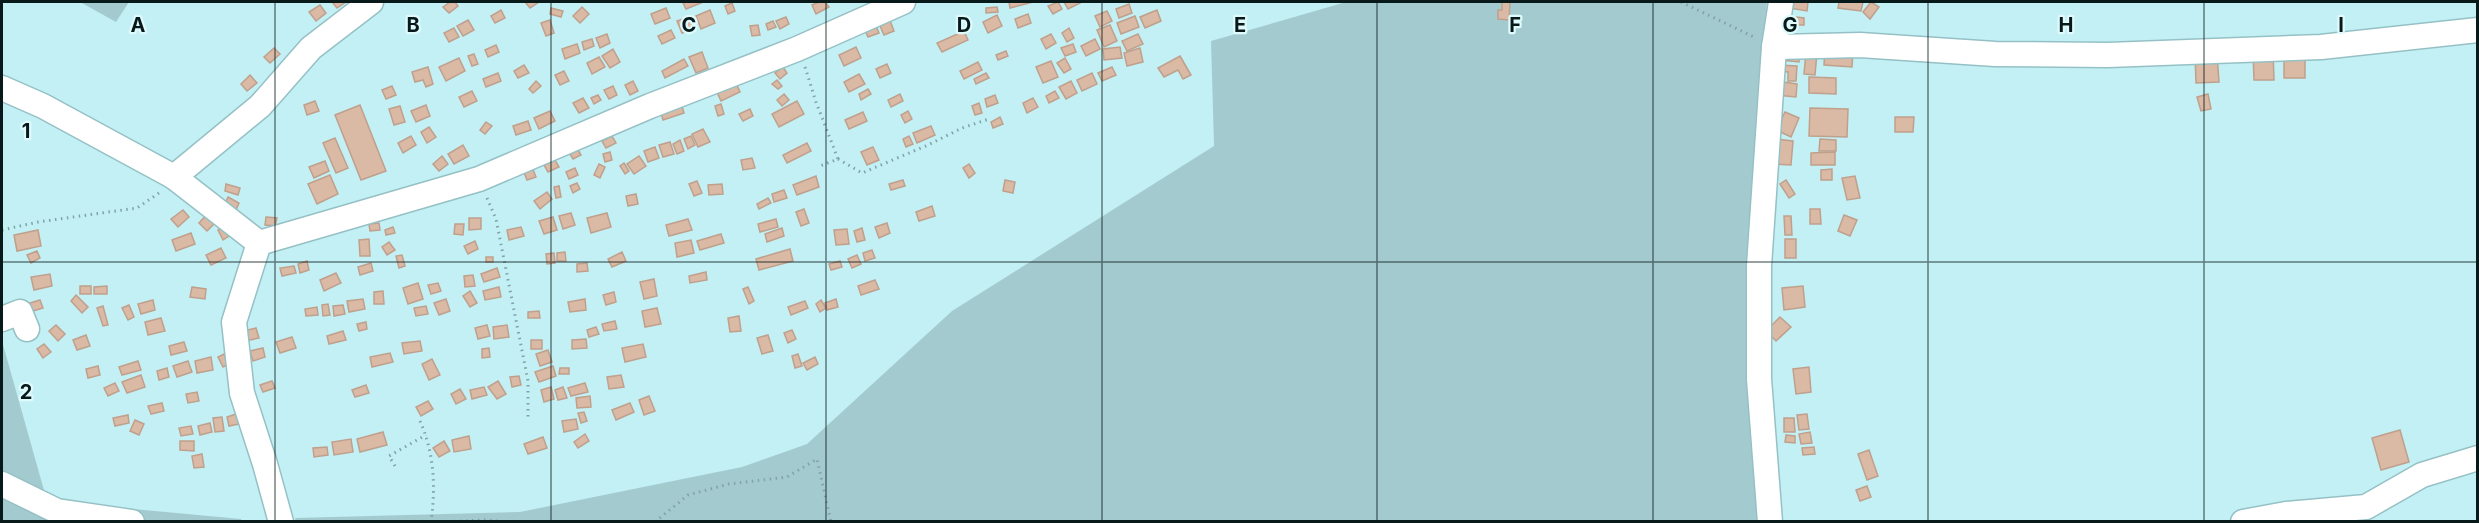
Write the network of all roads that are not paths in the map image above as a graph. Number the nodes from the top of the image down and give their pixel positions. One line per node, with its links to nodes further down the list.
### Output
1 (371, 2): 9 (street)
2 (903, 2): 10 (street)
3 (1781, 2): 5 (street)
4 (2478, 30): 5 (street)
5 (1774, 47): 17 (street)
6 (2, 88): 8 (street)
7 (2, 101): 8 (street)
8 (43, 106): 9 (street)
9 (176, 179): 10 (street)
10 (259, 243): 16 (street)
11 (2, 319): 12 (street)
12 (27, 328)
13 (2478, 458): 18 (street)
14 (2, 484): 15 (street)
15 (132, 522)
16 (281, 522)
17 (1770, 522)
18 (2243, 522)

